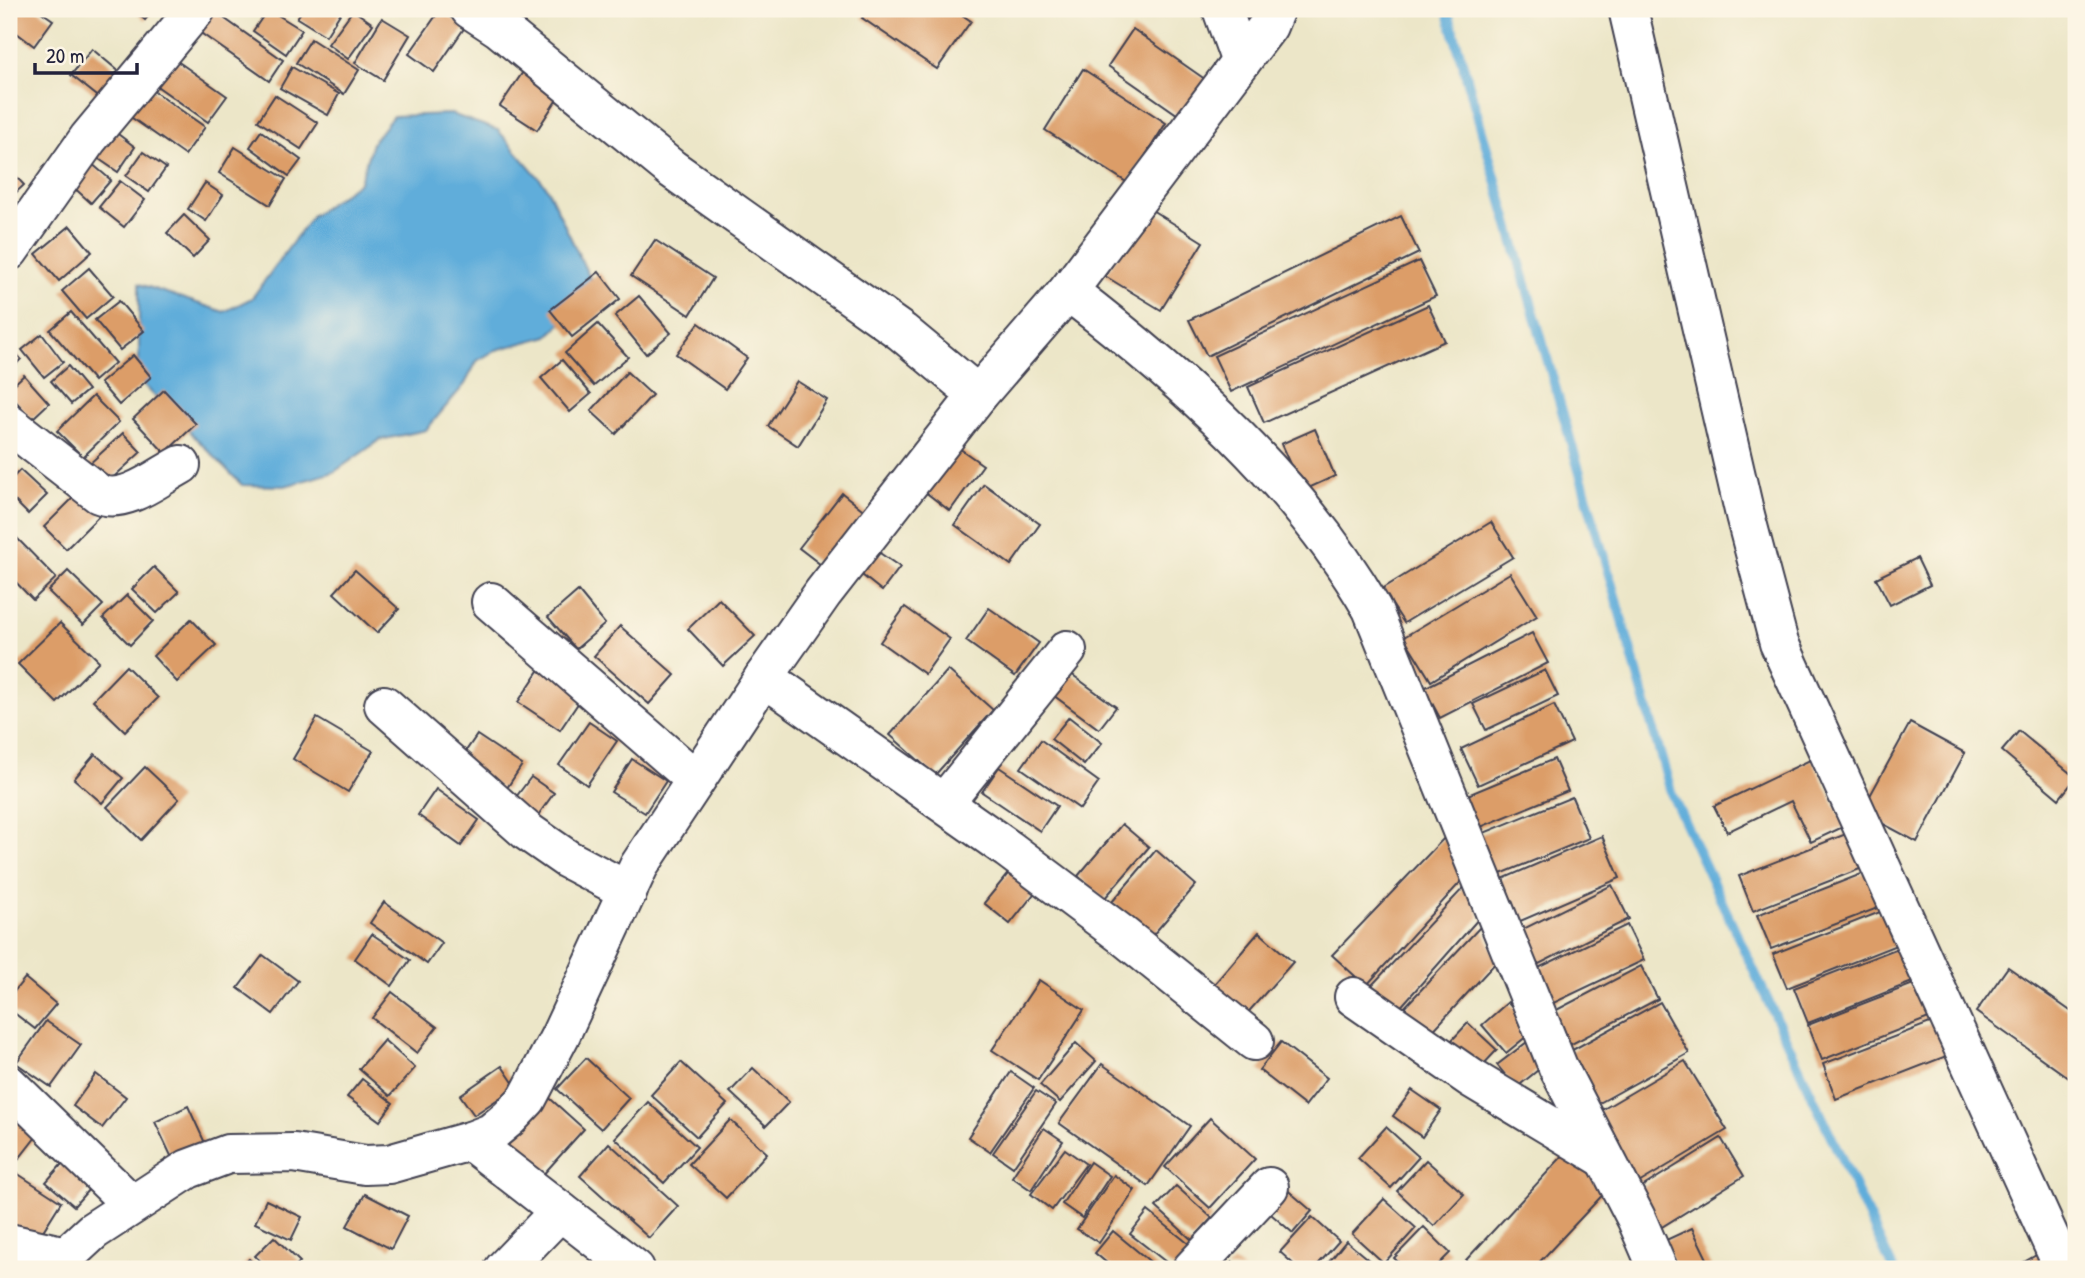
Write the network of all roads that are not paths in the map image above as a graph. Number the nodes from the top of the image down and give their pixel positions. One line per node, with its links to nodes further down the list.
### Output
1 (196, 9): 7 (street)
2 (470, 9): 9 (street)
3 (1223, 9): 6 (street)
4 (1275, 9): 6 (street)
5 (1628, 9): 33 (street)
6 (1241, 62): 8 (street)
7 (9, 251)
8 (1068, 290): 9 (street); 23 (street)
9 (978, 395): 14 (street)
10 (9, 424): 11 (street)
11 (181, 465)
12 (491, 602): 16 (street)
13 (1067, 650): 17 (street)
14 (764, 677): 16 (street); 17 (street)
15 (384, 705): 18 (street)
16 (695, 779): 18 (street)
17 (944, 803): 20 (street)
18 (628, 891): 22 (street)
19 (1354, 997): 23 (street)
20 (1254, 1041)
21 (9, 1085): 25 (street)
22 (470, 1141): 25 (street); 26 (street)
23 (1604, 1157): 32 (street)
24 (1269, 1187): 31 (street)
25 (132, 1205): 28 (street)
26 (560, 1211): 29 (street); 30 (street)
27 (9, 1243): 28 (street)
28 (61, 1263)
29 (504, 1269)
30 (635, 1269)
31 (1192, 1269)
32 (1658, 1269)
33 (2064, 1269)

